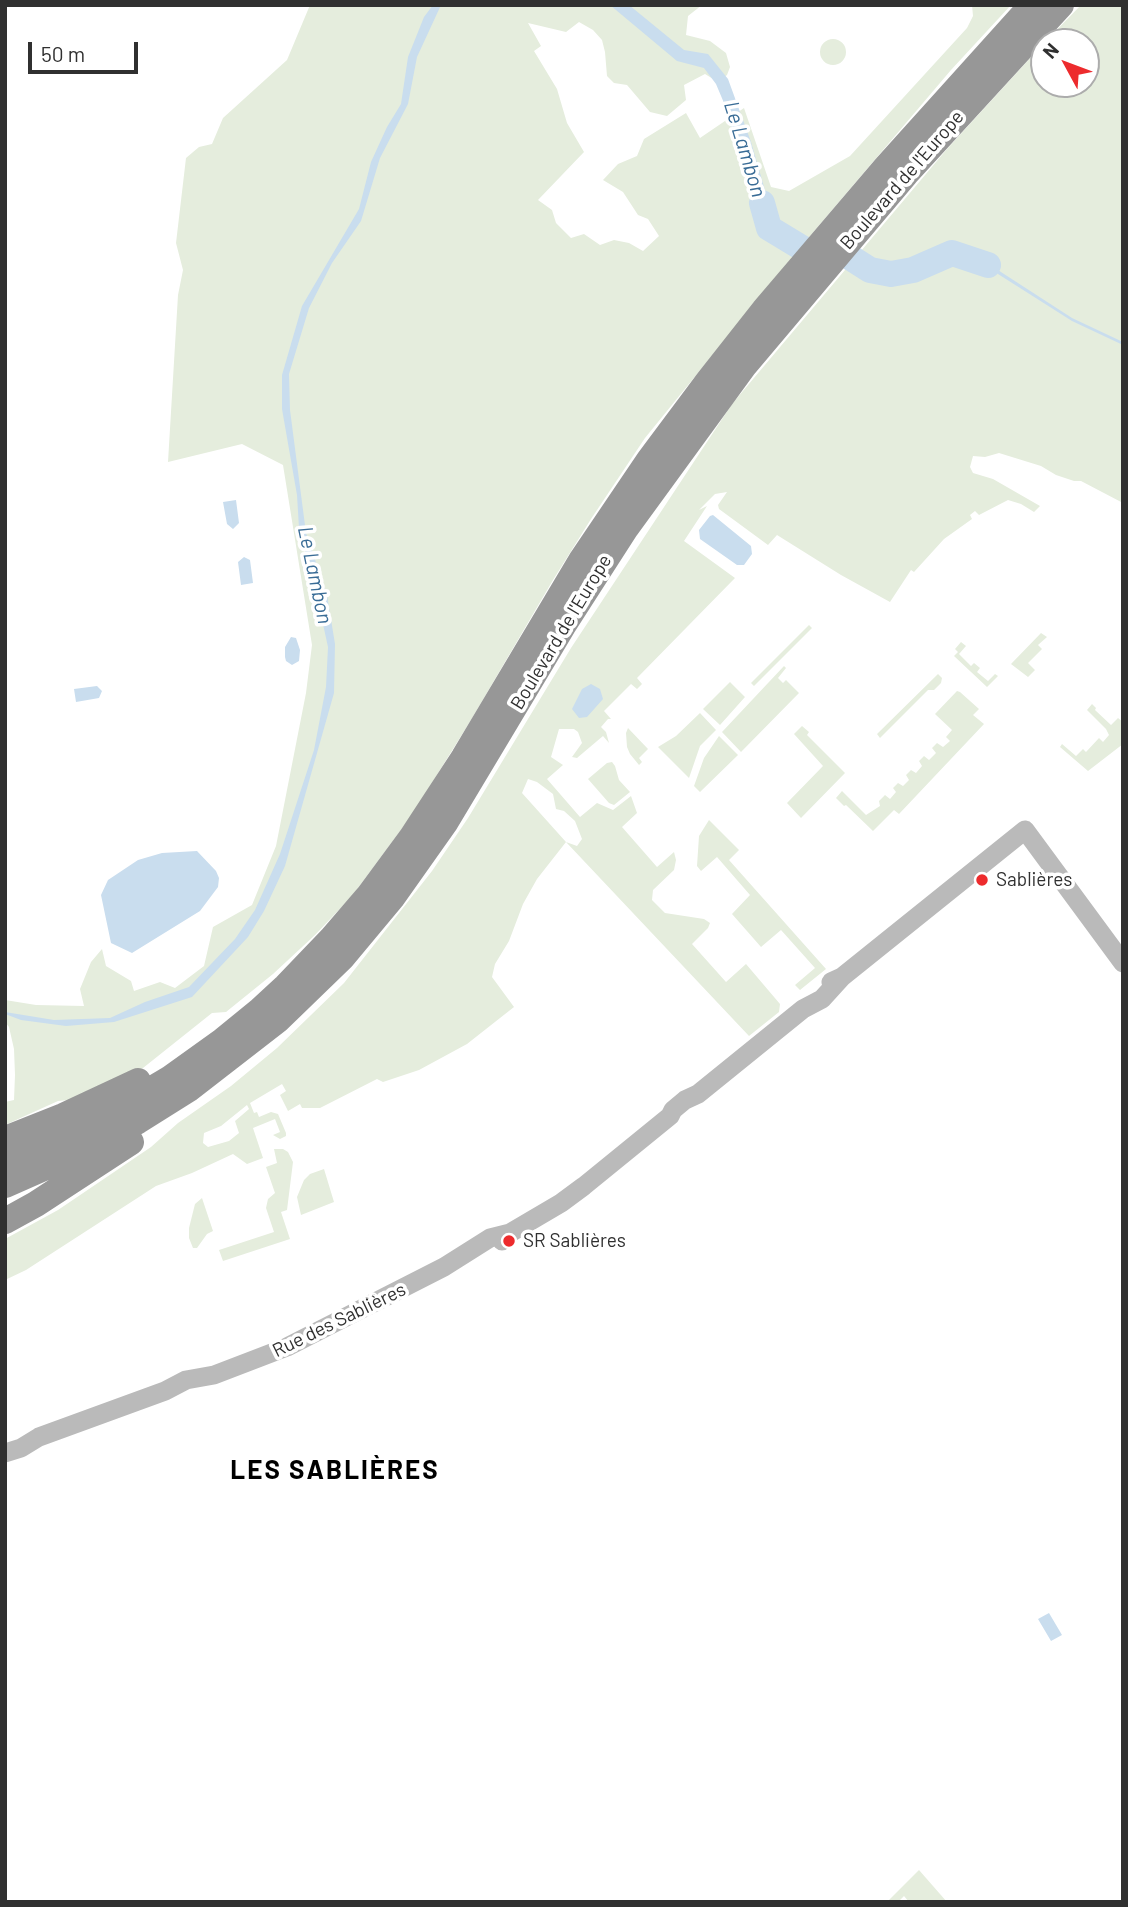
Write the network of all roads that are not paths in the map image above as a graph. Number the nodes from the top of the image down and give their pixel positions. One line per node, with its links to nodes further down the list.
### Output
1 (1032, 5): 3 (highway, Boulevard de l'Europe)
2 (1061, 5): 4 (highway, Boulevard de l'Europe)
3 (380, 880): 6 (highway); 7 (highway, Boulevard de l'Europe)
4 (342, 958): 8 (highway, Boulevard de l'Europe); 9 (highway)
5 (1123, 963): 10 (street, Rue des Sablières)
6 (5, 1139)
7 (5, 1165)
8 (5, 1185)
9 (5, 1221)
10 (39, 1437): 11 (street, Rue des Sablières); 12 (street, Rue des Sablières)
11 (5, 1446)
12 (5, 1453)

